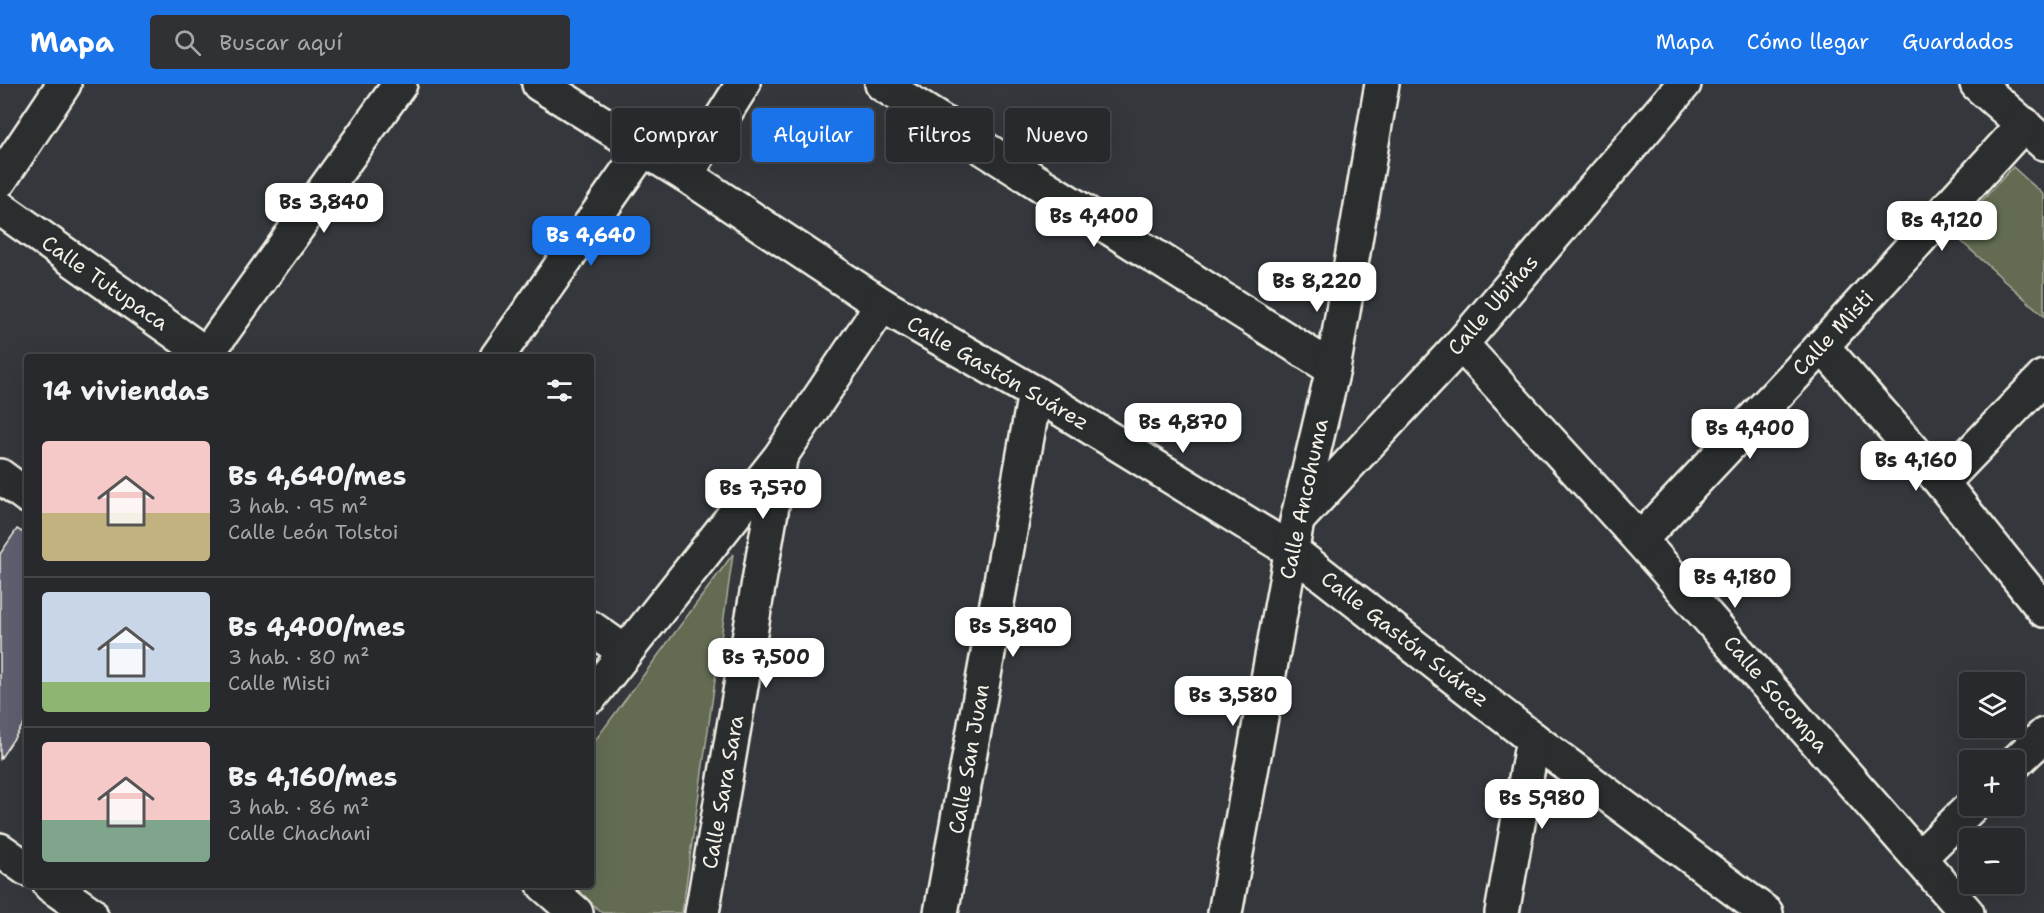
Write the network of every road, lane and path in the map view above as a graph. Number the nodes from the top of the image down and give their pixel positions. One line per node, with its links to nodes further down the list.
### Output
1 (64, 84): 16 (street)
2 (400, 84): 22 (street)
3 (538, 84): 11 (street, Calle Gastón Suárez)
4 (743, 84): 15 (street)
5 (882, 84): 24 (street)
6 (1382, 84): 24 (street, Calle Ancohuma)
7 (1664, 84): 10 (street)
8 (1684, 84): 10 (street, Calle Ubiñas)
9 (1977, 84): 12 (street)
10 (1652, 119): 19 (street, Calle Ubiñas)
11 (612, 129)
12 (2034, 134): 20 (street, Calle Misti)
13 (634, 162): 23 (street)
14 (666, 162): 15 (street, Calle Gastón Suárez)
15 (686, 175): 18 (street, Calle Gastón Suárez)
16 (0, 180)
17 (0, 208): 21 (street, Calle Tutupaca)
18 (882, 305): 26 (street, Calle Gastón Suárez); 27 (street)
19 (1461, 344): 31 (street, Calle Ubiñas); 32 (street, Calle Socompa)
20 (1822, 346): 29 (street); 32 (street, Calle Misti)
21 (205, 354)
22 (209, 354)
23 (499, 354)
24 (1333, 369): 31 (street, Calle Ancohuma)
25 (2044, 377): 29 (street)
26 (1035, 393): 31 (street, Calle Gastón Suárez); 48 (street, Calle San Juan)
27 (780, 457): 35 (street); 47 (street, Calle Sara Sara)
28 (0, 476): 30 (street)
29 (1942, 483): 33 (street)
30 (24, 494)
31 (1294, 536): 38 (street, Calle Gastón Suárez); 49 (street, Calle Ancohuma)
32 (1641, 540): 42 (street, Calle Socompa)
33 (2044, 610)
34 (594, 630): 35 (street)
35 (625, 652): 36 (street)
36 (594, 692)
37 (2044, 735): 39 (street)
38 (1533, 738): 45 (street, Calle Gastón Suárez); 50 (street)
39 (2025, 753)
40 (1962, 816): 42 (street)
41 (0, 850): 43 (street)
42 (1920, 857): 51 (street, Calle Socompa)
43 (24, 867)
44 (547, 888): 46 (street)
45 (1756, 909)
46 (576, 913)
47 (702, 913)
48 (941, 913)
49 (1225, 913)
50 (1502, 913)
51 (1967, 913)

